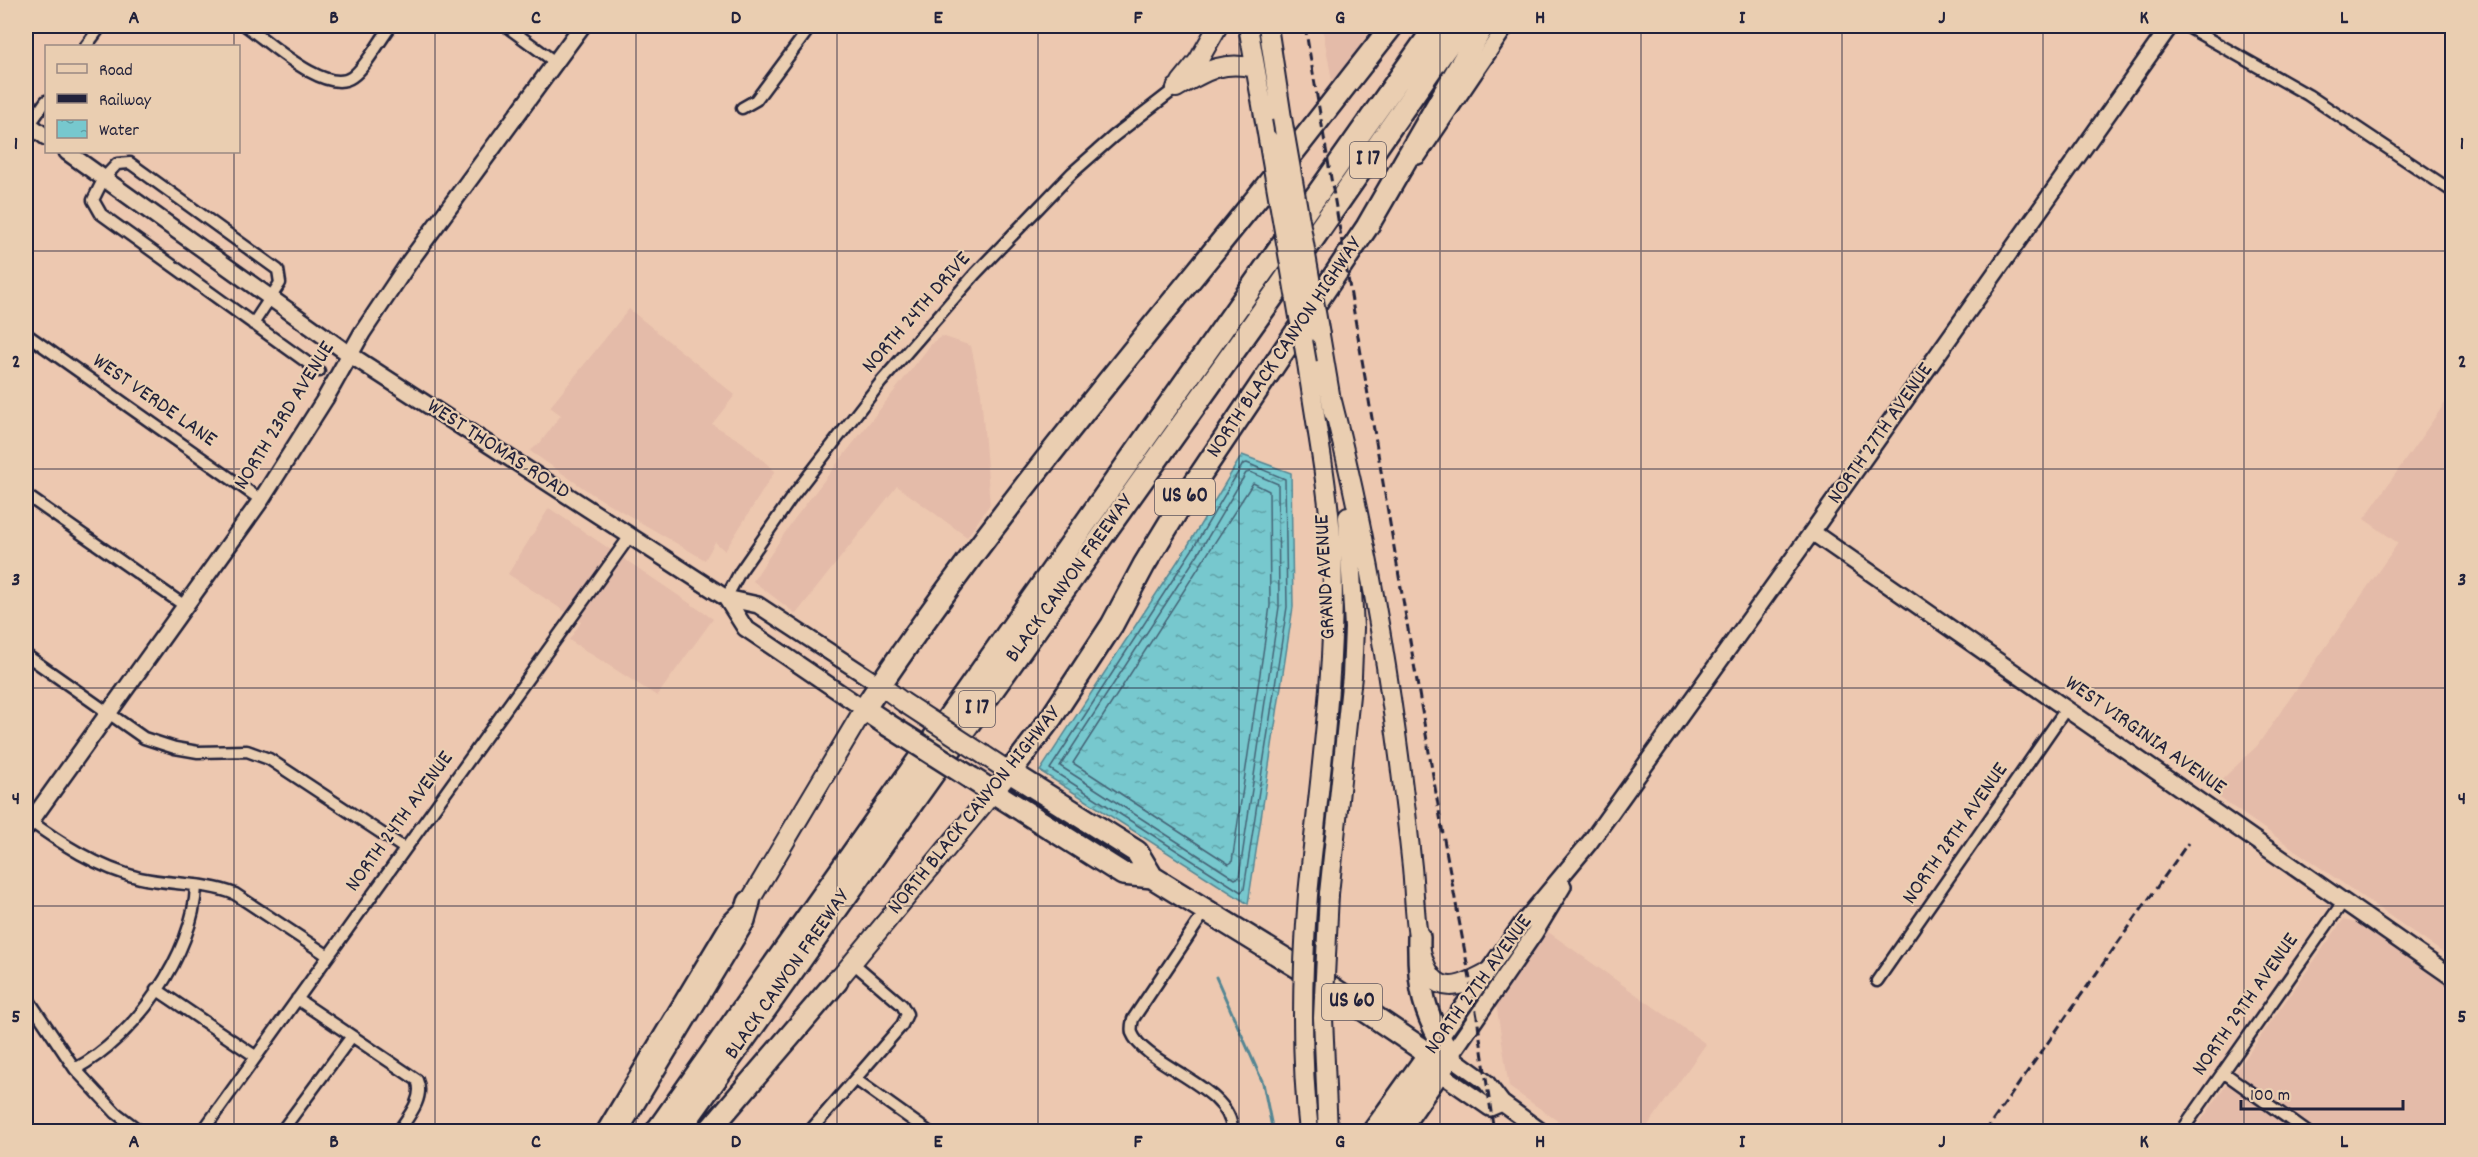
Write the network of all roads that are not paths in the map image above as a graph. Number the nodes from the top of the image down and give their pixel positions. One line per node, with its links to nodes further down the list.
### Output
1 (101, 26): 19 (street)
2 (246, 26): 3 (street)
3 (391, 26)
4 (506, 26): 20 (street)
5 (582, 26): 20 (main road, NORTH 23RD AVENUE)
6 (811, 26): 24 (street)
7 (1218, 26): 22 (main road)
8 (1248, 26): 21 (main road, GRAND AVENUE)
9 (1268, 26): 37 (main road, GRAND AVENUE, bridge)
10 (1382, 26): 26 (main road)
11 (1392, 26): 26 (highway)
12 (1419, 26): 81 (highway, BLACK CANYON FREEWAY / I 17)
13 (1436, 26): 82 (highway)
14 (1461, 26): 83 (highway, BLACK CANYON FREEWAY / I 17)
15 (1483, 26): 31 (highway)
16 (1506, 26): 31 (main road, NORTH BLACK CANYON HIGHWAY)
17 (2170, 26): 40 (main road, NORTH 27TH AVENUE)
18 (2186, 26): 30 (street)
19 (87, 45)
20 (555, 62): 35 (main road, NORTH 23RD AVENUE)
21 (1255, 69): 22 (main road); 89 (main road, GRAND AVENUE, bridge)
22 (1176, 88): 42 (street, NORTH 24TH DRIVE)
23 (45, 102): 25 (street)
24 (742, 108)
25 (27, 126): 27 (main road)
26 (1312, 127): 45 (highway)
27 (45, 136)
28 (68, 153): 29 (main road, WEST THOMAS ROAD)
29 (104, 178): 32 (main road, WEST THOMAS ROAD); 32 (street); 33 (street)
30 (2452, 191)
31 (1368, 227): 49 (highway, NORTH BLACK CANYON HIGHWAY / US 60)
32 (271, 299): 33 (street); 35 (main road, WEST THOMAS ROAD)
33 (253, 324): 36 (street)
34 (26, 334): 39 (street, WEST VERDE LANE)
35 (350, 354): 39 (main road, NORTH 23RD AVENUE); 41 (main road, WEST THOMAS ROAD)
36 (319, 371)
37 (1332, 402): 59 (main road); 90 (main road, GRAND AVENUE, bridge)
38 (26, 495): 43 (street)
39 (261, 500): 43 (main road, NORTH 23RD AVENUE)
40 (1812, 532): 46 (main road, WEST VIRGINIA AVENUE); 52 (main road, NORTH 27TH AVENUE)
41 (630, 536): 42 (main road, WEST THOMAS ROAD); 53 (street, NORTH 24TH AVENUE)
42 (726, 598): 45 (main road, WEST THOMAS ROAD); 47 (main road, WEST THOMAS ROAD)
43 (185, 606): 48 (main road, NORTH 23RD AVENUE)
44 (26, 655): 48 (street)
45 (880, 685): 47 (highway); 49 (main road, WEST THOMAS ROAD, bridge)
46 (2066, 708): 57 (main road, WEST VIRGINIA AVENUE); 65 (street, NORTH 28TH AVENUE)
47 (864, 709): 50 (highway, WEST THOMAS ROAD / US 60, bridge); 56 (main road)
48 (108, 714): 51 (main road, NORTH 23RD AVENUE); 53 (street)
49 (1010, 772): 50 (main road, NORTH BLACK CANYON HIGHWAY); 54 (highway, WEST THOMAS ROAD / US 60)
50 (994, 793): 54 (highway, WEST THOMAS ROAD / US 60); 61 (main road, NORTH BLACK CANYON HIGHWAY)
51 (27, 823): 55 (street)
52 (1590, 842): 62 (main road, NORTH 27TH AVENUE); 70 (main road, NORTH 27TH AVENUE)
53 (404, 848): 60 (street, NORTH 24TH AVENUE)
54 (1152, 877): 58 (highway, WEST THOMAS ROAD / US 60)
55 (196, 886): 60 (street); 66 (street)
56 (749, 902): 79 (main road); 80 (highway)
57 (2343, 902): 63 (main road, WEST VIRGINIA AVENUE); 73 (street, NORTH 29TH AVENUE)
58 (1206, 910): 70 (highway, WEST THOMAS ROAD / US 60); 88 (street)
59 (1419, 938): 62 (main road); 70 (highway)
60 (327, 955): 68 (street, NORTH 24TH AVENUE)
61 (852, 962): 64 (main road, NORTH BLACK CANYON HIGHWAY); 74 (street)
62 (1486, 973): 70 (main road, NORTH 27TH AVENUE)
63 (2452, 977)
64 (837, 981): 84 (highway); 85 (main road, NORTH BLACK CANYON HIGHWAY)
65 (1877, 981)
66 (156, 989): 71 (street); 72 (street)
67 (26, 996): 72 (street)
68 (297, 999): 69 (street); 71 (street, NORTH 24TH AVENUE)
69 (352, 1036): 77 (street); 78 (street)
70 (1439, 1055): 91 (highway, NORTH 27TH AVENUE); 92 (highway, NORTH 27TH AVENUE); 93 (main road, WEST THOMAS ROAD)
71 (255, 1056): 76 (street, NORTH 24TH AVENUE)
72 (75, 1069): 75 (street)
73 (2223, 1072): 94 (street, NORTH 29TH AVENUE); 95 (street)
74 (855, 1079): 86 (street); 87 (street)
75 (141, 1131)
76 (202, 1131)
77 (281, 1131)
78 (398, 1131)
79 (604, 1131)
80 (616, 1131)
81 (641, 1131)
82 (656, 1131)
83 (678, 1131)
84 (708, 1131)
85 (722, 1131)
86 (809, 1131)
87 (929, 1131)
88 (1232, 1131)
89 (1309, 1131)
90 (1328, 1131)
91 (1373, 1131)
92 (1397, 1131)
93 (1542, 1131)
94 (2181, 1131)
95 (2307, 1131)

